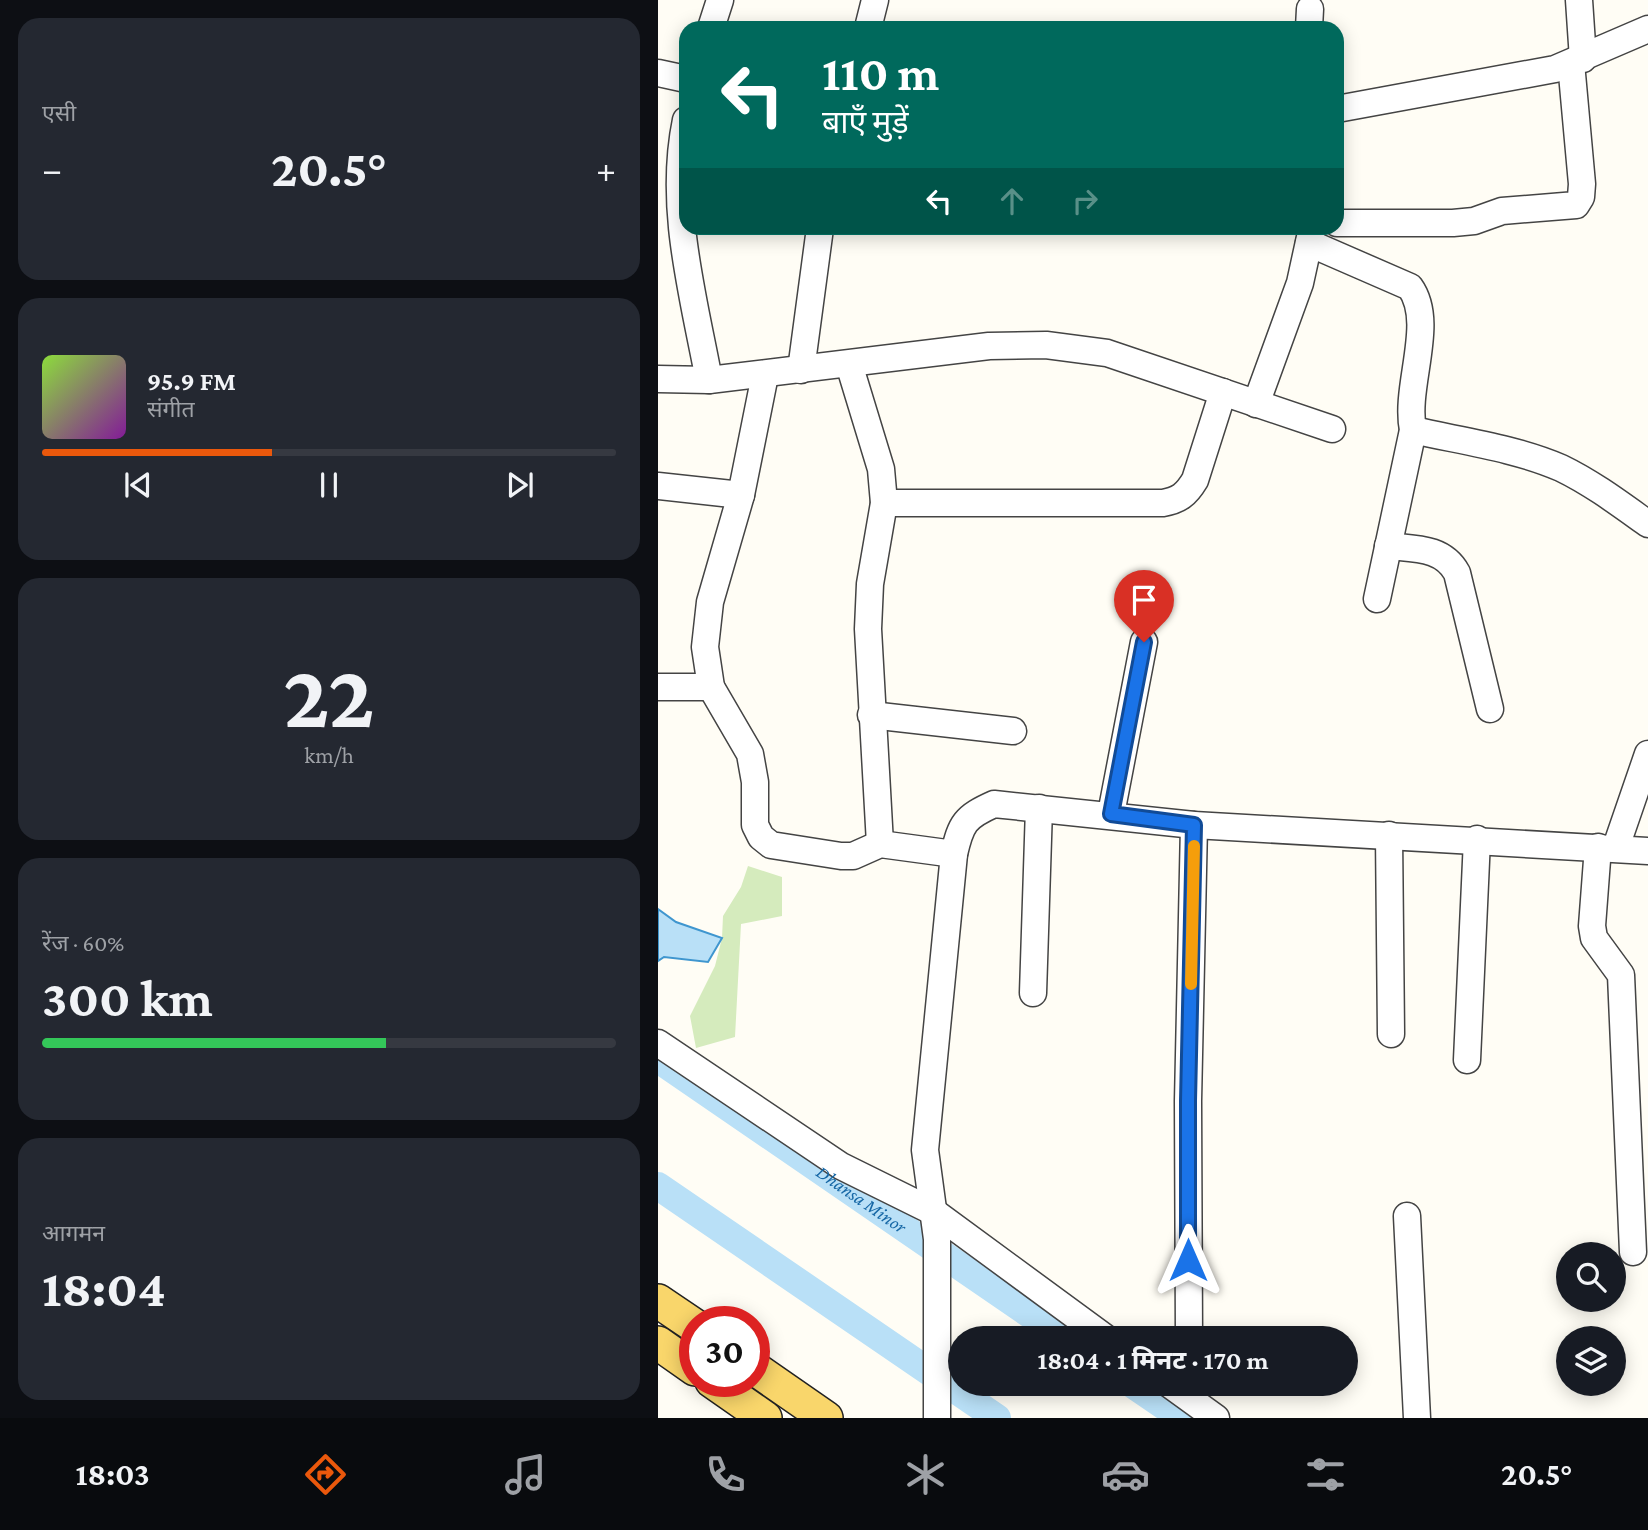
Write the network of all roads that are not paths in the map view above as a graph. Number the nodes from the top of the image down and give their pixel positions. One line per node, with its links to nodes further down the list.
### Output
1 (720, 0): 4 (street)
2 (875, 0): 5 (street)
3 (1579, 0): 7 (street)
4 (713, 21)
5 (870, 21)
6 (1648, 29): 7 (street)
7 (1577, 61): 10 (street); 13 (street)
8 (658, 73): 9 (street)
9 (679, 78)
10 (1344, 108)
11 (679, 181): 12 (street)
12 (679, 199)
13 (1344, 223)
14 (683, 235): 21 (street)
15 (819, 235): 18 (street)
16 (1310, 235): 23 (street); 25 (street)
17 (849, 364): 18 (street); 22 (street); 28 (street)
18 (801, 370): 19 (street)
19 (765, 375): 21 (street); 27 (street)
20 (658, 379): 21 (street)
21 (709, 380)
22 (1223, 392): 23 (street); 28 (street)
23 (1256, 404): 24 (street)
24 (1332, 429)
25 (1413, 430): 29 (street); 30 (street)
26 (658, 486): 27 (street)
27 (741, 495): 34 (street)
28 (884, 503): 36 (street)
29 (1648, 524)
30 (1388, 545): 31 (street); 35 (street)
31 (1377, 599)
32 (1144, 642): 40 (street)
33 (658, 687): 34 (street)
34 (711, 687): 44 (street)
35 (1490, 709)
36 (871, 715): 37 (street); 44 (street)
37 (1013, 731)
38 (1648, 754): 45 (street)
39 (1039, 808): 40 (street); 47 (street); 48 (street)
40 (1111, 814): 41 (street)
41 (1194, 825): 42 (street); 58 (street)
42 (1389, 835): 43 (street); 49 (street)
43 (1477, 839): 45 (street); 51 (street)
44 (880, 844): 47 (street)
45 (1607, 847): 46 (street); 54 (street)
46 (1648, 852)
47 (954, 854): 52 (street)
48 (1033, 993)
49 (1391, 1034)
50 (658, 1043): 52 (street)
51 (1467, 1060)
52 (934, 1212): 57 (street); 66 (street)
53 (1407, 1216): 68 (street)
54 (1633, 1252)
55 (658, 1301): 56 (main road)
56 (679, 1315)
57 (1089, 1326)
58 (1189, 1326)
59 (658, 1343): 60 (main road)
60 (679, 1358)
61 (770, 1379): 65 (main road)
62 (1190, 1396): 67 (street)
63 (730, 1397): 64 (main road)
64 (747, 1413)
65 (826, 1418)
66 (937, 1418)
67 (1216, 1418)
68 (1417, 1418)

